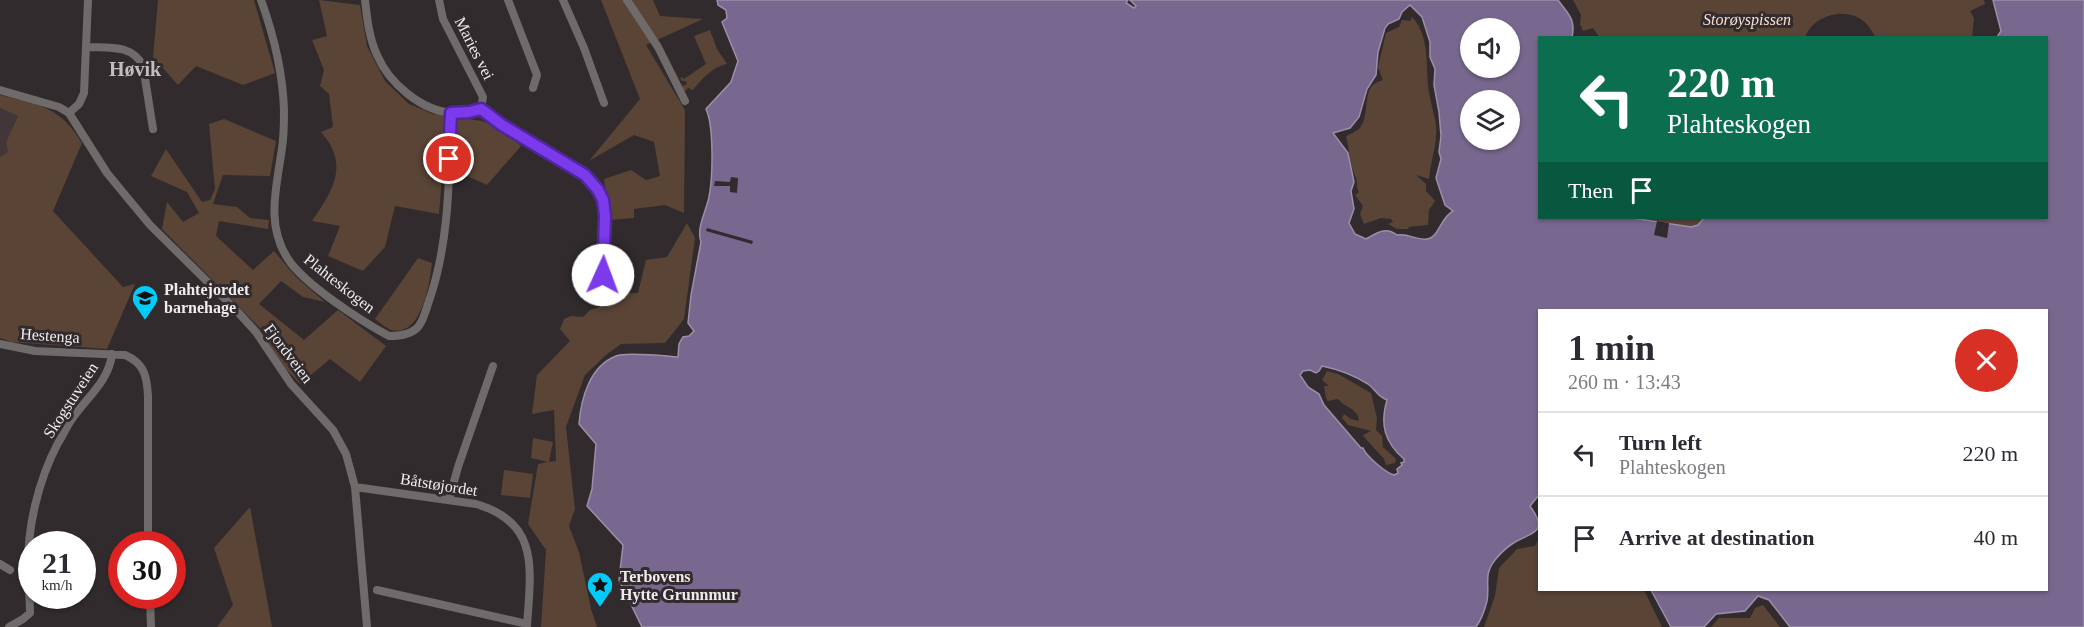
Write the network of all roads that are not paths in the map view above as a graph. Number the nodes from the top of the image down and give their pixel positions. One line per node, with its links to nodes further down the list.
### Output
1 (88, 0): 8 (street)
2 (261, 0): 15 (street, Plahteskogen)
3 (365, 0): 15 (street)
4 (439, 0): 13 (street, Maries vei)
5 (508, 0): 9 (street)
6 (563, 0): 12 (street)
7 (627, 0): 11 (street)
8 (87, 47): 14 (street); 16 (street)
9 (533, 88)
10 (0, 90): 14 (street)
11 (685, 101)
12 (604, 104)
13 (481, 109): 15 (street); 17 (street)
14 (69, 113): 21 (street, Fjordveien)
15 (451, 113)
16 (153, 129)
17 (603, 275)
18 (0, 344): 19 (street, Hestenga)
19 (112, 354): 23 (street); 29 (street, Skogstuveien)
20 (493, 366): 22 (street)
21 (355, 487): 22 (street, Båtstøjordet); 31 (street, Fjordveien)
22 (449, 500): 28 (street, Båtstøjordet)
23 (148, 531)
24 (0, 564): 25 (street)
25 (10, 570)
26 (377, 590): 28 (street)
27 (150, 609): 30 (street)
28 (527, 626)
29 (9, 627)
30 (151, 627)
31 (367, 627)

